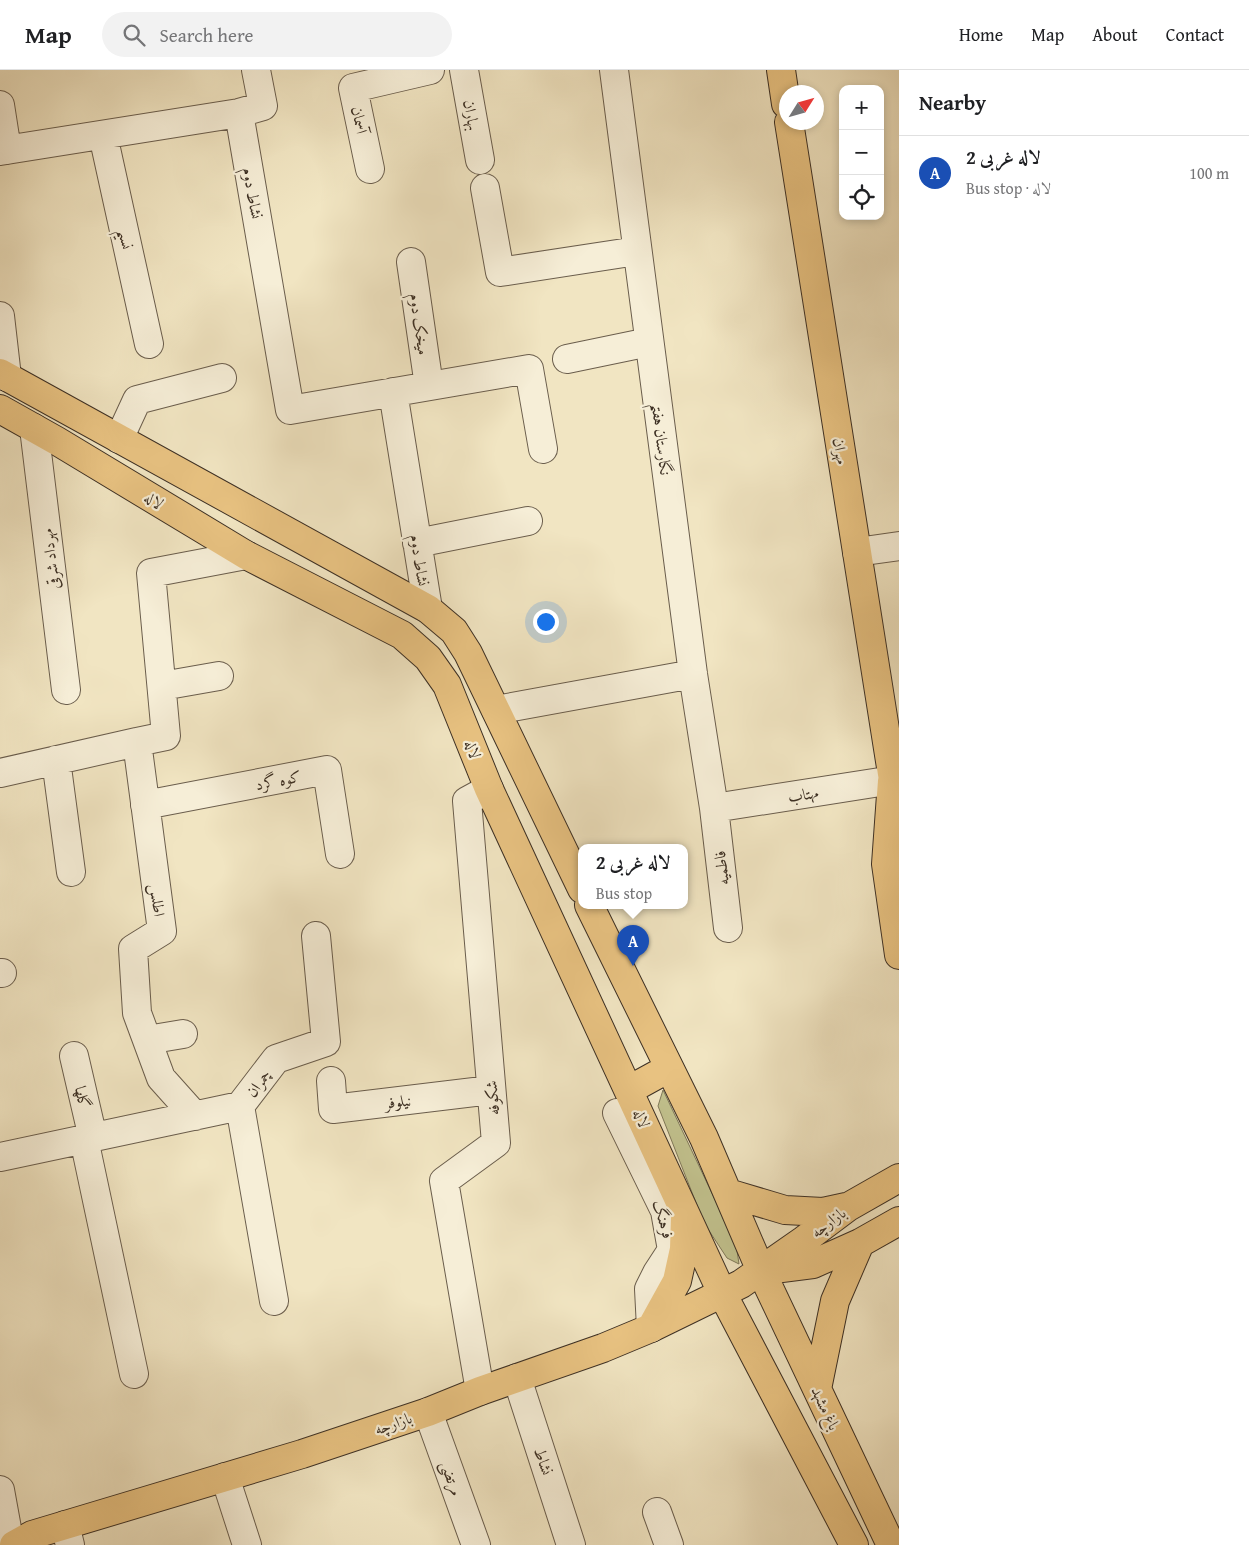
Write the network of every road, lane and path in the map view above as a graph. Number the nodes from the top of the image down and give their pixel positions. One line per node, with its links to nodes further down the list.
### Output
1 (256, 70): 8 (street)
2 (430, 70): 13 (street, آسمان)
3 (464, 70): 12 (street, بهاران)
4 (614, 70): 15 (street, نگارستان هفتم)
5 (781, 70): 6 (main road)
6 (783, 85)
7 (0, 105): 11 (street)
8 (239, 113): 10 (street); 24 (street, نشاط دوم)
9 (790, 130): 32 (main road, مهران)
10 (103, 135): 11 (street); 19 (street, نسیم)
11 (4, 150)
12 (480, 160)
13 (370, 169)
14 (485, 188): 15 (street)
15 (637, 251): 18 (street, نگارستان هفتم)
16 (412, 262): 23 (street, میخک دوم)
17 (0, 316): 21 (street)
18 (649, 342): 20 (street); 35 (street, نگارستان هفتم)
19 (149, 344)
20 (567, 359)
21 (4, 375): 27 (main road)
22 (222, 378): 27 (street)
23 (429, 386): 24 (street, نشاط دوم); 28 (street, نشاط دوم)
24 (393, 392): 30 (street, نشاط دوم)
25 (0, 409): 26 (main road, لاله)
26 (34, 428): 33 (main road, لاله); 38 (street, مهرداد شرقی)
27 (119, 439): 34 (main road)
28 (543, 449)
29 (528, 520): 30 (street)
30 (417, 543): 34 (street, نشاط دوم)
31 (899, 546): 32 (street)
32 (857, 552): 44 (main road, مهران)
33 (246, 555): 37 (street); 43 (main road, لاله)
34 (428, 609): 39 (main road)
35 (693, 674): 39 (street); 46 (street, نگارستان هفتم)
36 (219, 676): 37 (street)
37 (162, 686): 40 (street)
38 (66, 690)
39 (496, 710): 49 (main road)
40 (137, 742): 41 (street); 45 (street, اطلس)
41 (56, 760): 42 (street); 48 (street)
42 (0, 773)
43 (489, 789): 59 (street, شکوفه); 60 (main road, لاله)
44 (896, 790): 46 (street, مهتاب); 53 (main road, مهران)
45 (145, 805): 47 (street, کوه گرد); 55 (street, اطلس)
46 (714, 808): 51 (street, فاطمیه)
47 (340, 854)
48 (72, 872)
49 (578, 881)
50 (591, 909): 57 (main road)
51 (728, 928)
52 (316, 936): 61 (street, چمران)
53 (899, 955)
54 (183, 1034): 55 (street)
55 (147, 1040): 62 (street, اطلس)
56 (74, 1056): 63 (street, گلها)
57 (670, 1068): 60 (main road); 66 (main road)
58 (331, 1081): 59 (street, نیلوفر)
59 (491, 1090): 78 (street, شکوفه)
60 (623, 1102): 68 (main road, لاله); 74 (street, فرهنگ)
61 (240, 1106): 62 (street, چمران); 73 (street)
62 (195, 1116): 63 (street, چمران)
63 (88, 1138): 64 (street, چمران); 75 (street)
64 (0, 1157)
65 (894, 1178): 67 (main road, بازارچه)
66 (728, 1193): 67 (main road); 71 (main road)
67 (848, 1207): 71 (main road, بازارچه)
68 (686, 1213): 72 (main road, لاله); 74 (main road)
69 (899, 1221): 70 (main road, بازارچه)
70 (860, 1243): 71 (main road, بازارچه); 77 (main road)
71 (760, 1271): 72 (main road, بازارچه); 77 (main road, باغ مشهد)
72 (722, 1294): 74 (main road, بازارچه); 89 (main road)
73 (274, 1301)
74 (652, 1328): 76 (main road, بازارچه)
75 (134, 1374)
76 (517, 1378): 78 (main road, بازارچه); 87 (street, نشاط)
77 (817, 1390): 90 (main road, باغ مشهد)
78 (480, 1391): 79 (main road, بازارچه)
79 (428, 1412): 80 (main road, بازارچه); 86 (street, مرتضی)
80 (225, 1478): 83 (main road, بازارچه); 85 (street)
81 (0, 1490): 84 (street)
82 (657, 1512): 88 (street)
83 (68, 1535): 84 (main road, بازارچه)
84 (18, 1544)
85 (247, 1545)
86 (476, 1545)
87 (571, 1545)
88 (669, 1545)
89 (854, 1545)
90 (891, 1545)

